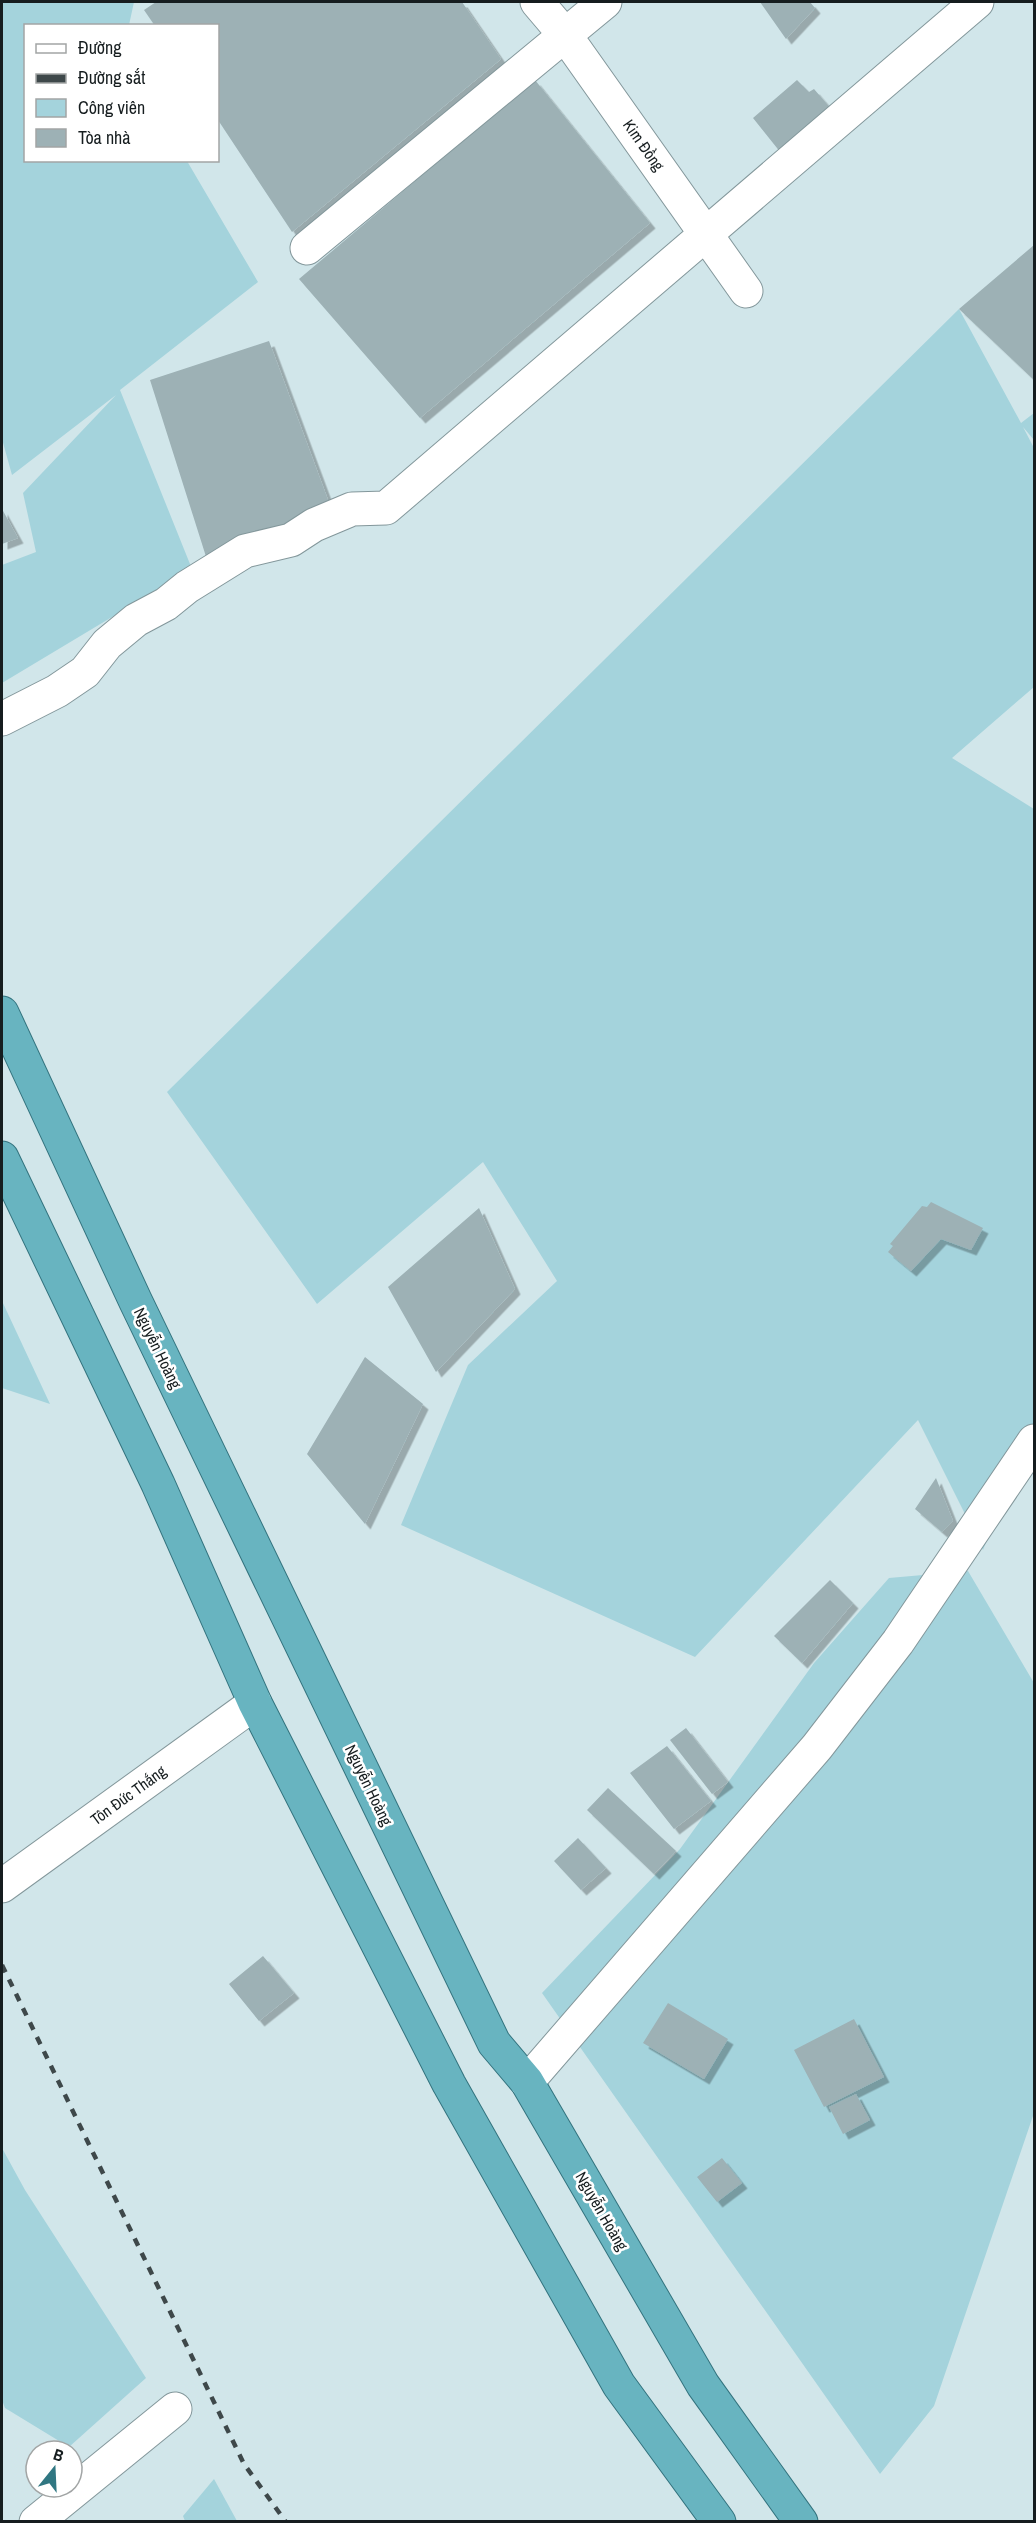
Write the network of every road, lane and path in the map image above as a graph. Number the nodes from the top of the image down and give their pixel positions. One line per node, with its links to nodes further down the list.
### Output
1 (537, 2): 4 (street, Kim Đồng)
2 (605, 2): 4 (street)
3 (977, 2): 5 (street)
4 (565, 35): 5 (street, Kim Đồng); 6 (street)
5 (706, 232): 7 (street, Kim Đồng); 8 (street)
6 (307, 248)
7 (746, 291)
8 (2, 719)
9 (2, 1013): 14 (highway, Nguyễn Hoàng)
10 (2, 1158): 12 (highway)
11 (1035, 1441): 14 (street)
12 (255, 1703): 13 (street, Tôn Đức Thắng); 17 (highway)
13 (2, 1886)
14 (527, 2082): 18 (highway, Nguyễn Hoàng)
15 (175, 2409): 16 (street)
16 (36, 2522)
17 (719, 2522)
18 (801, 2522)

